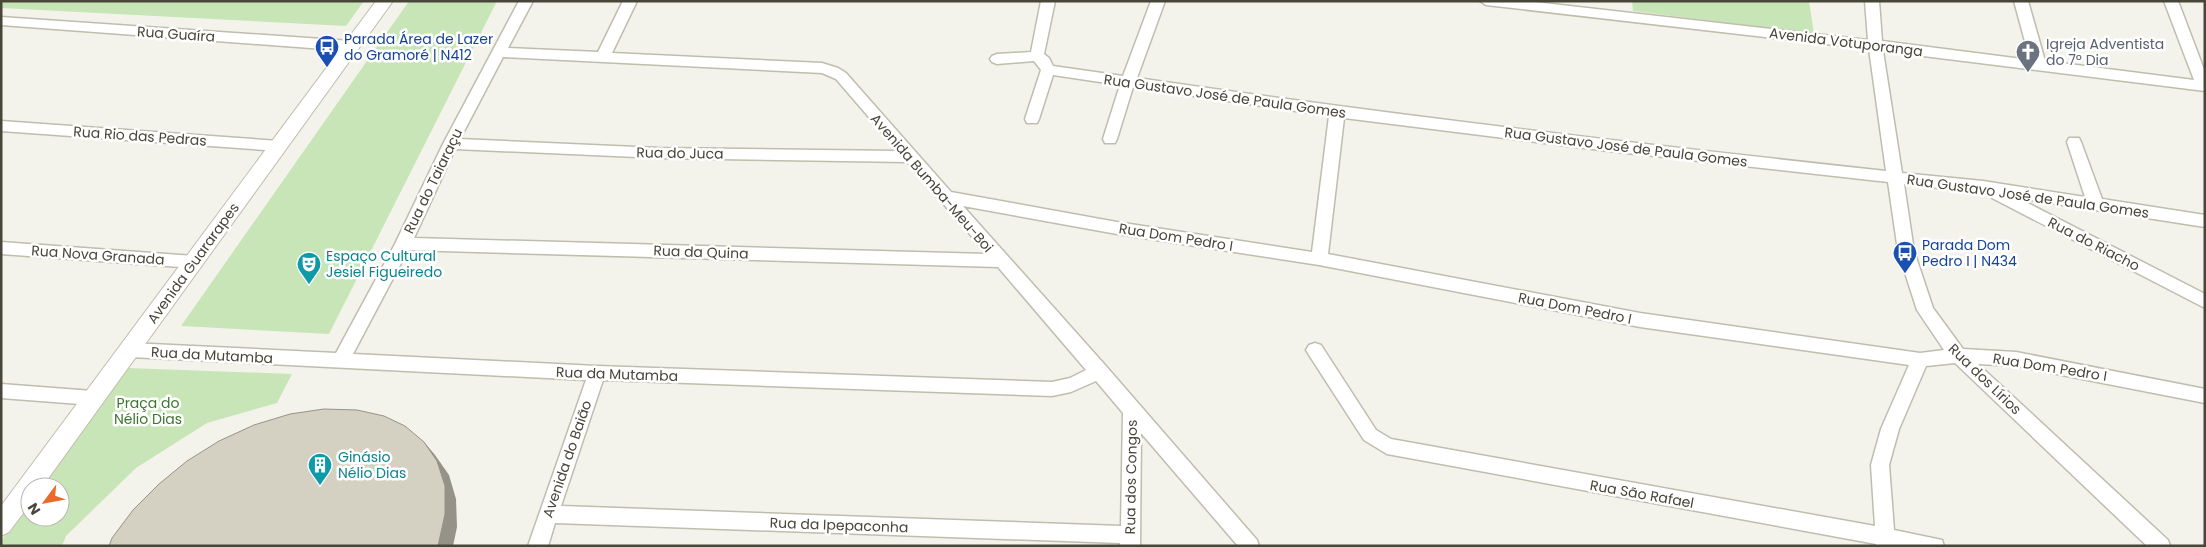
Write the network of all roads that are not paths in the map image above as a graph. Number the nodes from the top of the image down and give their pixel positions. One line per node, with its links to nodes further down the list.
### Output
1 (385, 1): 13 (street, Avenida Guararapes)
2 (526, 1): 14 (street, Rua do Taiaraçu)
3 (630, 1): 16 (street)
4 (1048, 1): 15 (street)
5 (1158, 1): 20 (street)
6 (1486, 1): 10 (street, Avenida Votuporanga)
7 (1872, 1): 12 (street)
8 (2021, 1): 18 (street)
9 (2171, 1): 21 (street)
10 (1596, 8): 12 (street, Avenida Votuporanga)
11 (1, 22): 13 (street, Rua Guaíra)
12 (1875, 45): 18 (street, Avenida Votuporanga); 30 (street, Rua dos Lírios)
13 (351, 46): 28 (street, Avenida Guararapes)
14 (500, 52): 16 (street, Avenida Bumba-Meu-Boi); 27 (street, Rua do Taiaraçu)
15 (1037, 56): 17 (street); 19 (street)
16 (603, 57): 29 (street, Avenida Bumba-Meu-Boi)
17 (997, 59)
18 (2039, 66): 21 (street, Avenida Votuporanga)
19 (1048, 70): 20 (street, Rua Gustavo José de Paula Gomes); 23 (street)
20 (1128, 82): 22 (street, Rua Gustavo José de Paula Gomes); 25 (street)
21 (2204, 86)
22 (1337, 112): 30 (street, Rua Gustavo José de Paula Gomes); 37 (street)
23 (1032, 119)
24 (1, 126): 28 (street, Rua Rio das Pedras)
25 (1110, 140)
26 (2074, 142): 33 (street)
27 (450, 144): 29 (street, Rua do Juca); 35 (street, Rua do Taiaraçu)
28 (279, 146): 39 (street, Avenida Guararapes)
29 (910, 157): 32 (street, Avenida Bumba-Meu-Boi)
30 (1896, 178): 31 (street, Rua Gustavo José de Paula Gomes); 43 (street, Rua dos Lírios)
31 (1984, 187): 33 (street, Rua Gustavo José de Paula Gomes); 40 (street, Rua do Riacho)
32 (947, 197): 37 (street, Rua Dom Pedro I); 38 (street, Avenida Bumba-Meu-Boi)
33 (2096, 205): 34 (street, Rua Gustavo José de Paula Gomes)
34 (2205, 221)
35 (403, 244): 38 (street, Rua da Quina); 45 (street, Rua do Taiaraçu)
36 (1, 248): 39 (street, Rua Nova Granada)
37 (1319, 259): 44 (street, Rua Dom Pedro I)
38 (1000, 261): 46 (street, Avenida Bumba-Meu-Boi)
39 (194, 262): 41 (street, Avenida Guararapes)
40 (2205, 302)
41 (130, 350): 45 (street, Rua da Mutamba); 50 (street, Avenida Guararapes)
42 (1315, 350): 55 (street, Rua São Rafael)
43 (1958, 356): 44 (street, Rua Dom Pedro I); 49 (street, Rua Dom Pedro I); 59 (street, Rua dos Lírios)
44 (1920, 360): 55 (street)
45 (341, 361): 47 (street, Rua da Mutamba)
46 (1099, 370): 47 (street, Rua da Mutamba); 51 (street, Avenida Bumba-Meu-Boi)
47 (596, 373): 52 (street, Avenida do Baião)
48 (1, 391): 50 (street)
49 (2205, 396)
50 (93, 398): 53 (street, Avenida Guararapes)
51 (1132, 408): 54 (street, Rua dos Congos); 57 (street, Avenida Bumba-Meu-Boi)
52 (548, 514): 54 (street, Rua da Ipepaconha); 56 (street, Avenida do Baião)
53 (1, 525)
54 (1130, 540)
55 (1886, 542): 58 (street, Rua São Rafael)
56 (538, 546)
57 (1250, 546)
58 (1935, 546)
59 (2160, 546)

